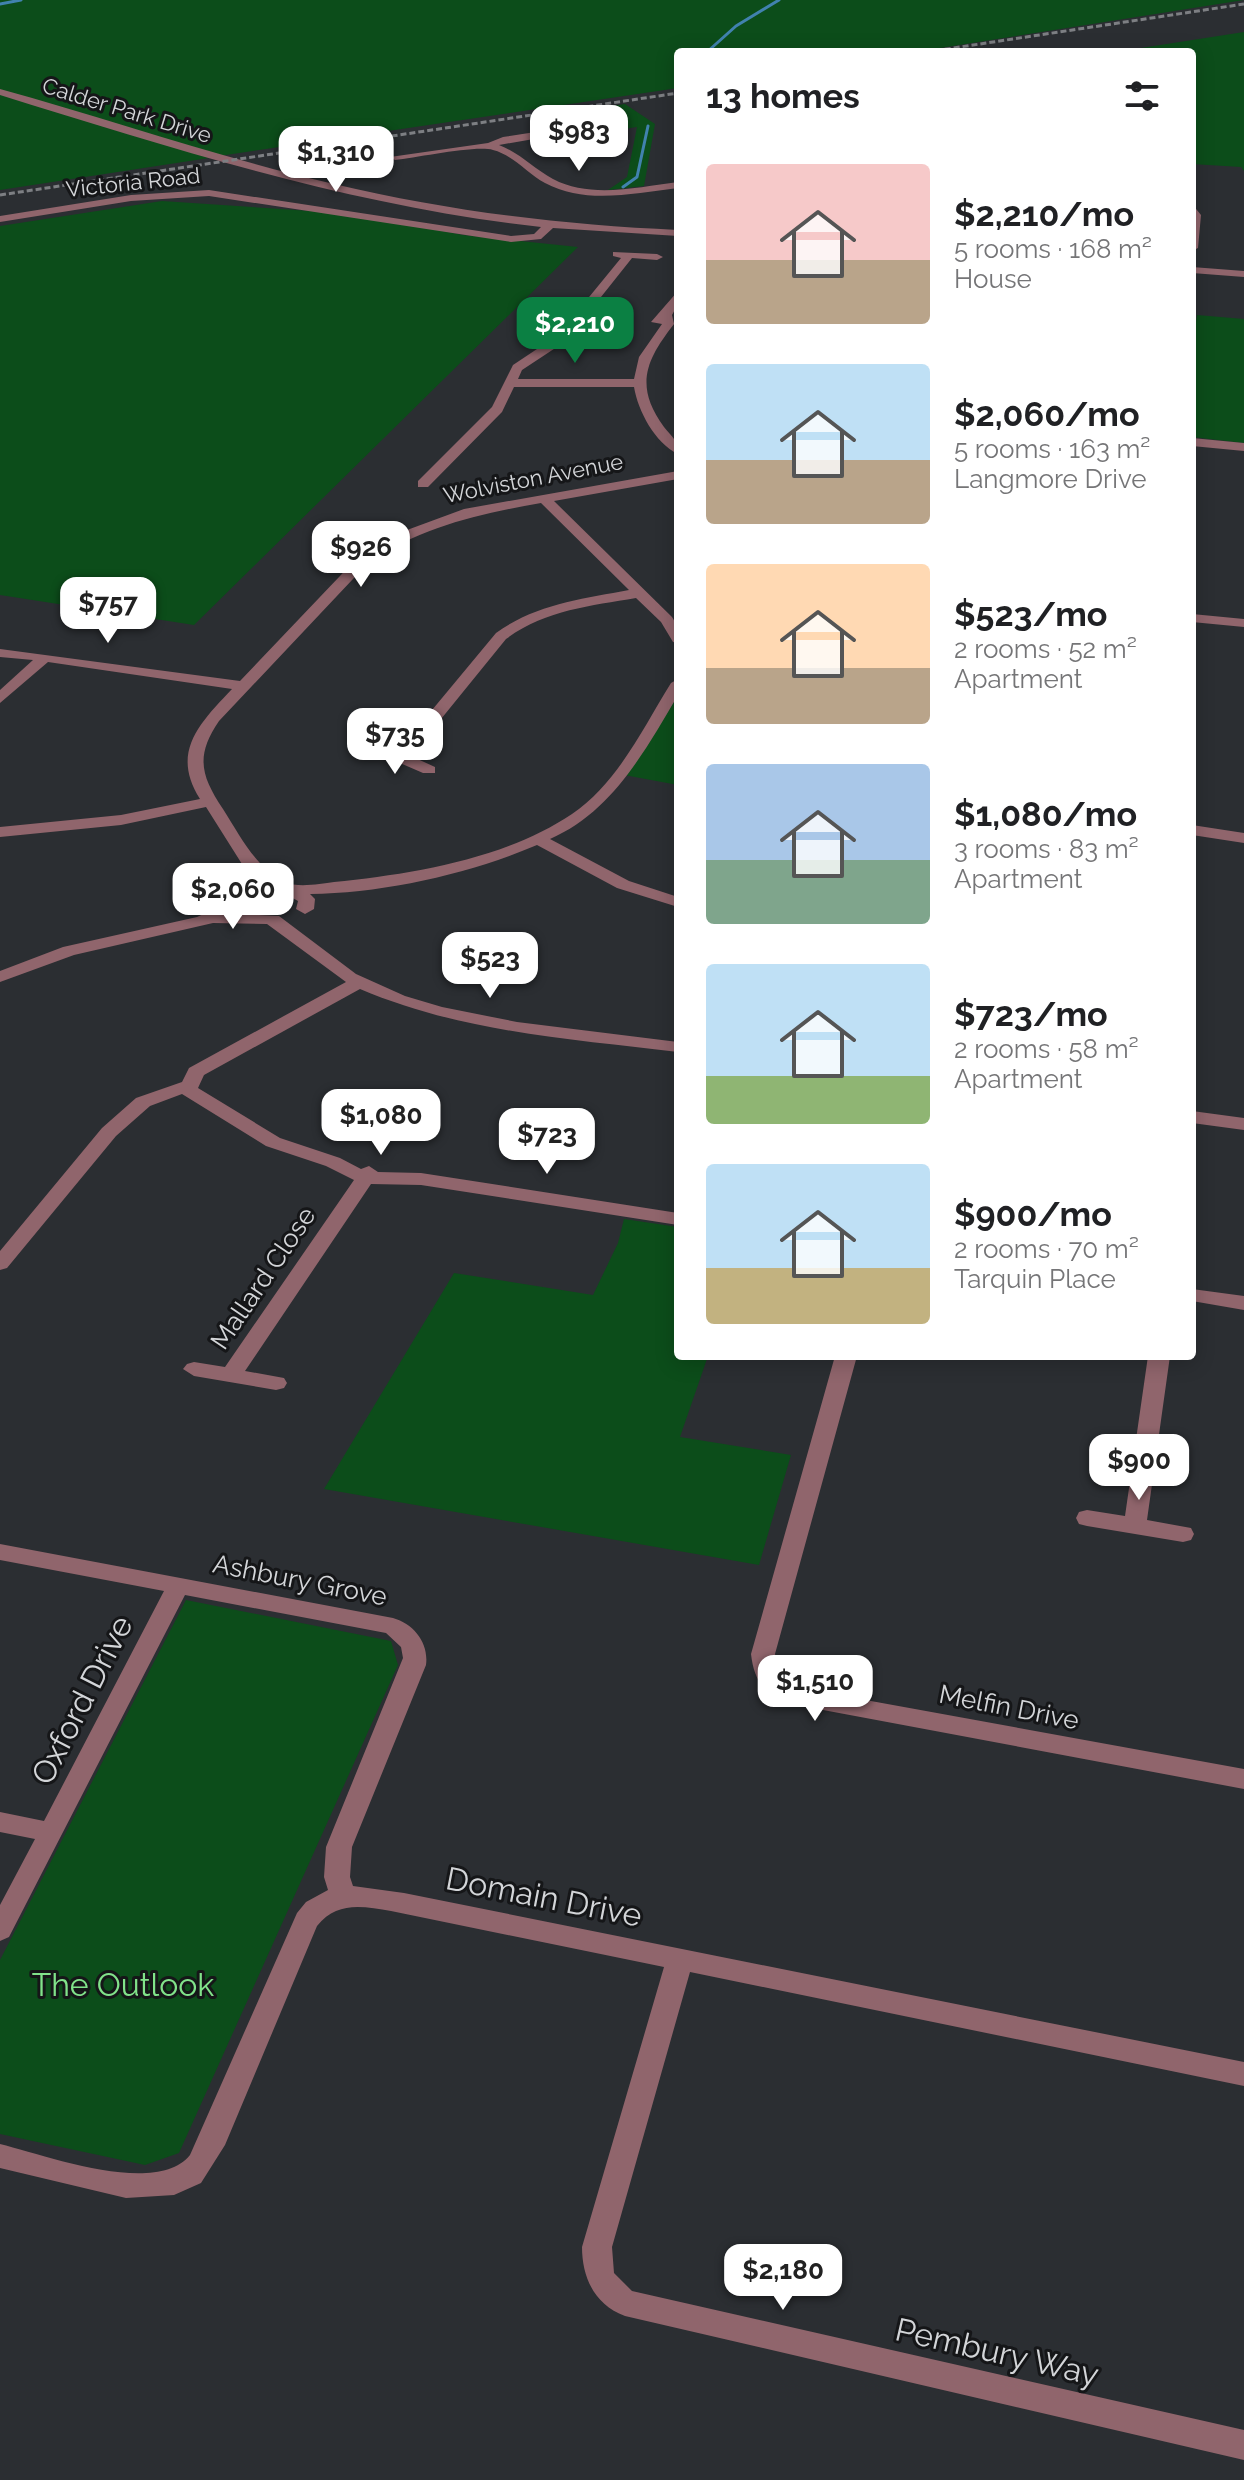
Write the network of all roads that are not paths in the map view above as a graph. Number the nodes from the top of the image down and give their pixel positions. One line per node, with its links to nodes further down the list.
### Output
1 (0, 92): 7 (street, Calder Park Drive)
2 (587, 127): 3 (street)
3 (490, 146): 4 (street); 5 (street)
4 (395, 157)
5 (674, 185)
6 (0, 219): 7 (street, Victoria Road)
7 (550, 225): 8 (street, Calder Park Drive)
8 (674, 234)
9 (657, 257): 13 (street)
10 (1196, 270): 11 (street)
11 (1244, 274)
12 (674, 301): 14 (street)
13 (512, 383): 14 (street); 19 (street)
14 (639, 383): 16 (street)
15 (1196, 442): 17 (street)
16 (674, 446)
17 (1244, 447)
18 (674, 476): 20 (street, Wolviston Avenue)
19 (405, 482)
20 (543, 498): 21 (street); 27 (street, Wolviston Avenue)
21 (638, 593): 24 (street); 31 (street)
22 (1196, 618): 23 (street)
23 (1244, 623)
24 (674, 632)
25 (0, 653): 26 (street)
26 (45, 657): 27 (street); 29 (street)
27 (242, 686): 33 (street, Wolviston Avenue)
28 (674, 689): 37 (street)
29 (0, 698)
30 (375, 747): 31 (street)
31 (402, 757): 32 (street)
32 (429, 770)
33 (208, 802): 35 (street); 38 (street, Wolviston Avenue)
34 (1196, 831): 36 (street)
35 (0, 832)
36 (1244, 838)
37 (538, 839): 39 (street); 42 (street)
38 (253, 868): 40 (street, Wolviston Avenue); 41 (street)
39 (349, 888): 40 (street); 43 (street)
40 (287, 889): 41 (street); 43 (street)
41 (248, 900): 44 (street); 45 (street)
42 (674, 901)
43 (304, 910): 44 (street); 46 (street)
44 (269, 920): 45 (street); 46 (street)
45 (202, 921): 47 (street)
46 (302, 941): 48 (street)
47 (0, 977)
48 (358, 983): 49 (street); 50 (street)
49 (674, 1046)
50 (188, 1086): 53 (street); 55 (street)
51 (1196, 1118): 52 (street)
52 (1244, 1124)
53 (366, 1175): 54 (street); 61 (street, Mallard Close)
54 (674, 1217)
55 (0, 1264)
56 (1196, 1296): 57 (street)
57 (1244, 1303)
58 (845, 1360): 68 (street, Melfin Drive)
59 (1158, 1360): 64 (street)
60 (194, 1369): 61 (street, Mallard Close)
61 (231, 1375): 62 (street, Mallard Close)
62 (276, 1383)
63 (1087, 1518): 64 (street)
64 (1135, 1525): 65 (street)
65 (1183, 1534)
66 (0, 1552): 67 (street, Ashbury Grove)
67 (179, 1585): 70 (street, Oxford Drive); 71 (street, Ashbury Grove)
68 (1244, 1779)
69 (0, 1822): 70 (street)
70 (52, 1832): 72 (street, Oxford Drive)
71 (343, 1896): 73 (street, Domain Drive); 75 (street)
72 (0, 1930)
73 (680, 1959): 74 (street, Domain Drive); 76 (street, Pembury Way)
74 (1244, 2074)
75 (0, 2156)
76 (1244, 2445)

